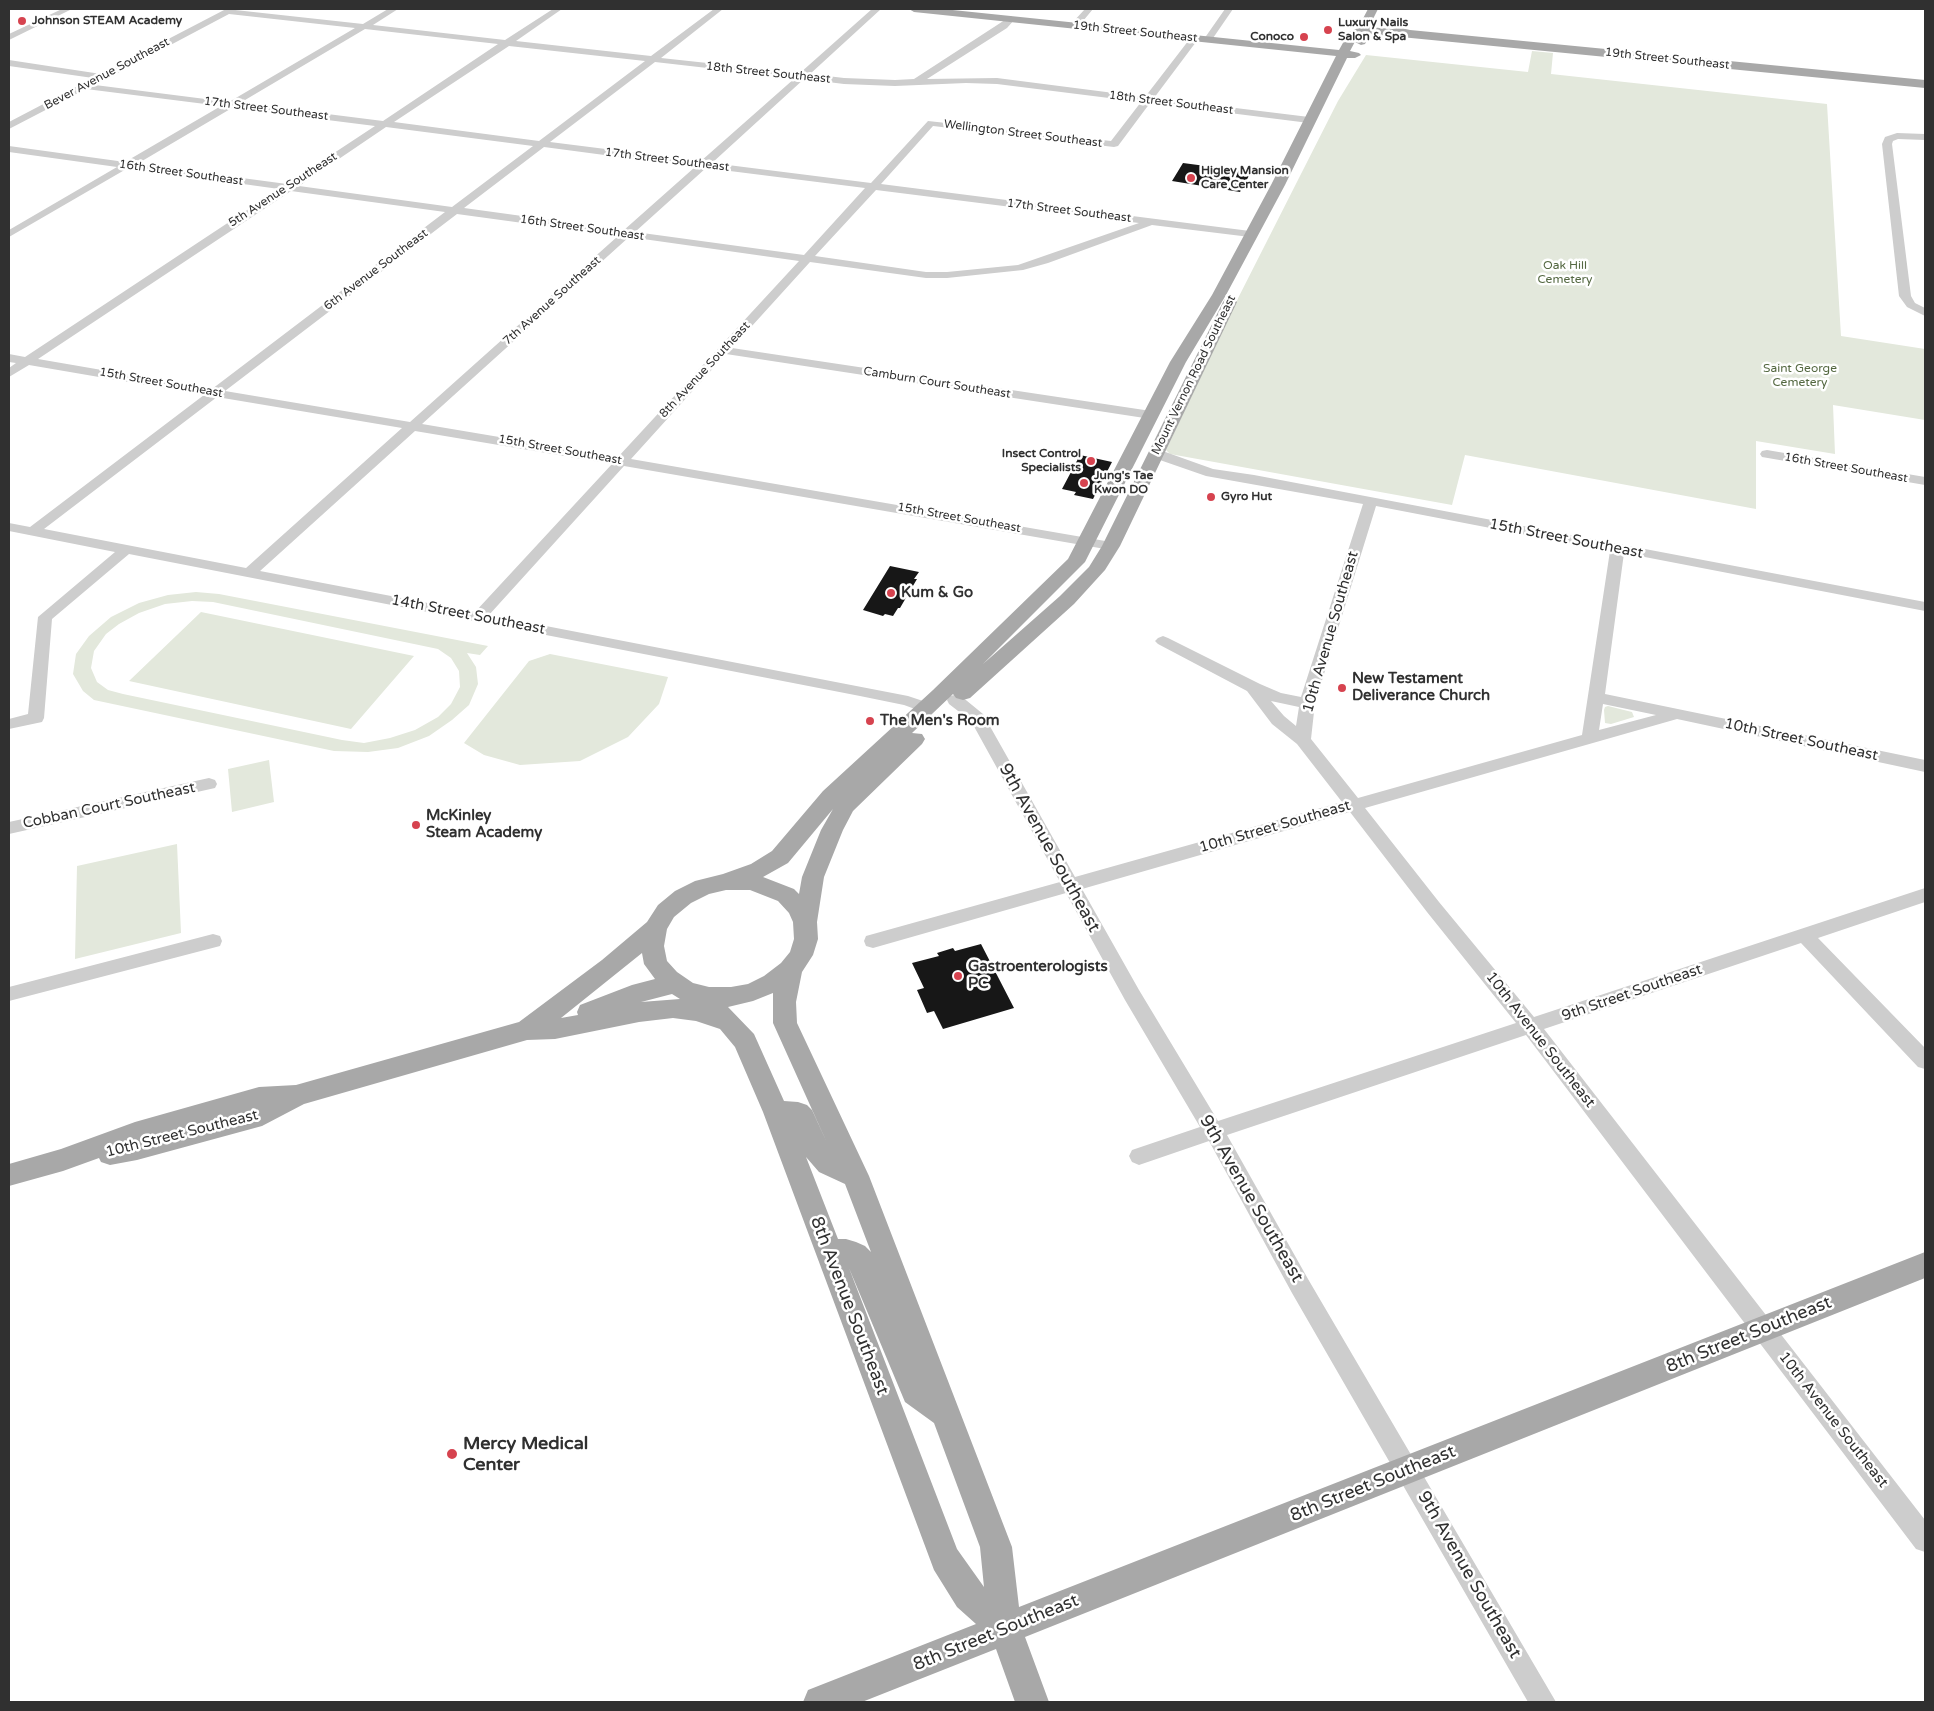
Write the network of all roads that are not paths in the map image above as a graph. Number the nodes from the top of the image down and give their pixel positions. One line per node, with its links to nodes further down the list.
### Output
1 (68, 9): 18 (street)
2 (394, 9): 15 (street)
3 (558, 9): 21 (street, 5th Avenue Southeast)
4 (719, 9): 23 (street, 6th Avenue Southeast)
5 (877, 9): 26 (street, 7th Avenue Southeast)
6 (914, 9): 11 (main road, 19th Street Southeast)
7 (1089, 9): 14 (street)
8 (1229, 9): 20 (street)
9 (206, 10): 10 (street, 18th Street Southeast)
10 (228, 11): 15 (street, 18th Street Southeast); 25 (street, Bever Avenue Southeast)
11 (969, 11): 13 (main road, 19th Street Southeast)
12 (1371, 12): 16 (main road, Mount Vernon Road Southeast); 17 (main road, 19th Street Southeast)
13 (1011, 19): 14 (main road, 19th Street Southeast); 27 (street)
14 (1075, 25): 19 (main road, 19th Street Southeast)
15 (363, 27): 21 (street, 18th Street Southeast); 31 (street)
16 (1362, 30): 17 (main road, 19th Street Southeast); 22 (main road, Mount Vernon Road Southeast)
17 (1410, 33): 28 (main road, 19th Street Southeast)
18 (9, 37)
19 (1195, 38): 20 (main road, 19th Street Southeast); 30 (street)
20 (1208, 39): 22 (main road, 19th Street Southeast)
21 (506, 43): 23 (street, 18th Street Southeast); 34 (street, 5th Avenue Southeast)
22 (1349, 54): 32 (main road, Mount Vernon Road Southeast); 59 (main road, Mount Vernon Road Southeast)
23 (652, 60): 26 (street, 18th Street Southeast); 37 (street, 6th Avenue Southeast)
24 (9, 63): 25 (street)
25 (101, 77): 29 (street, Bever Avenue Southeast)
26 (801, 77): 27 (street, 18th Street Southeast); 39 (street, 7th Avenue Southeast)
27 (916, 82): 30 (street, 18th Street Southeast)
28 (1925, 84)
29 (84, 86): 31 (street, 17th Street Southeast); 35 (street, Bever Avenue Southeast)
30 (1149, 100): 32 (street, 18th Street Southeast); 33 (street, Wellington Street Southeast)
31 (230, 104): 34 (street, 17th Street Southeast); 40 (street)
32 (1309, 120): 47 (main road, Mount Vernon Road Southeast)
33 (931, 123): 41 (street, 8th Avenue Southeast)
34 (384, 124): 37 (street, 17th Street Southeast); 42 (street, 5th Avenue Southeast)
35 (9, 126)
36 (1925, 137): 49 (street)
37 (542, 144): 39 (street, 17th Street Southeast); 43 (street, 6th Avenue Southeast)
38 (9, 150): 40 (street, 16th Street Southeast)
39 (704, 164): 41 (street, 17th Street Southeast); 46 (street, 7th Avenue Southeast)
40 (126, 166): 42 (street, 16th Street Southeast); 45 (street)
41 (874, 186): 44 (street, 17th Street Southeast); 48 (street, 8th Avenue Southeast)
42 (287, 188): 43 (street, 16th Street Southeast); 52 (street, 5th Avenue Southeast)
43 (454, 210): 46 (street, 16th Street Southeast); 55 (street, 6th Avenue Southeast)
44 (1149, 221): 47 (street, 17th Street Southeast); 48 (street, 16th Street Southeast)
45 (9, 234)
46 (626, 234): 48 (street, 16th Street Southeast); 57 (street, 7th Avenue Southeast)
47 (1250, 234): 54 (main road, Mount Vernon Road Southeast)
48 (807, 259): 50 (street, 8th Avenue Southeast)
49 (1925, 312)
50 (723, 350): 56 (street, Camburn Court Southeast); 60 (street, 8th Avenue Southeast)
51 (9, 358): 52 (street, 15th Street Southeast)
52 (27, 360): 53 (street, 5th Avenue Southeast); 55 (street, 15th Street Southeast)
53 (9, 372)
54 (1164, 389): 56 (main road, Mount Vernon Road Southeast); 59 (main road)
55 (216, 393): 57 (street, 15th Street Southeast); 64 (street, 6th Avenue Southeast)
56 (1151, 415): 65 (main road, Mount Vernon Road Southeast)
57 (413, 426): 60 (street, 15th Street Southeast); 69 (street, 7th Avenue Southeast)
58 (1767, 454): 61 (street, 16th Street Southeast)
59 (1153, 459): 62 (street, 15th Street Southeast); 66 (main road, Mount Vernon Road Southeast)
60 (622, 461): 65 (street, 15th Street Southeast); 71 (street, 8th Avenue Southeast)
61 (1925, 481)
62 (1370, 502): 67 (street, 15th Street Southeast); 76 (street, 10th Avenue Southeast)
63 (9, 527): 64 (street, 14th Street Southeast)
64 (33, 531): 68 (street, 14th Street Southeast)
65 (1087, 542): 66 (street, 15th Street Southeast); 77 (main road, Mount Vernon Road Southeast)
66 (1111, 546): 75 (main road, Mount Vernon Road Southeast)
67 (1618, 548): 70 (street, 15th Street Southeast); 74 (street)
68 (127, 549): 69 (street, 14th Street Southeast); 79 (street)
69 (249, 573): 71 (street, 14th Street Southeast)
70 (1925, 606)
71 (479, 617): 77 (street, 14th Street Southeast)
72 (1164, 641): 73 (street)
73 (1254, 688): 76 (street); 81 (street)
74 (1596, 697): 78 (street, 10th Street Southeast); 80 (street)
75 (955, 700): 87 (street, 9th Avenue Southeast); 89 (main road, Mount Vernon Road Southeast)
76 (1307, 703): 81 (street, 10th Avenue Southeast)
77 (926, 708): 86 (main road, Mount Vernon Road Southeast)
78 (1677, 714): 80 (street, 10th Street Southeast); 82 (street, 10th Street Southeast)
79 (9, 724)
80 (1590, 739): 84 (street, 10th Street Southeast)
81 (1303, 740): 84 (street, 10th Avenue Southeast)
82 (1925, 766)
83 (209, 784): 85 (street, Cobban Court Southeast)
84 (1352, 805): 87 (street, 10th Street Southeast); 98 (street, 10th Avenue Southeast)
85 (9, 828)
86 (726, 882): 89 (main road); 90 (main road)
87 (1070, 884): 92 (street, 10th Street Southeast); 103 (street, 9th Avenue Southeast)
88 (1925, 895): 91 (street, 9th Street Southeast)
89 (805, 922): 94 (main road)
90 (655, 928): 95 (main road); 100 (main road, 10th Street Southeast)
91 (1804, 935): 98 (street, 9th Street Southeast); 101 (street)
92 (873, 940)
93 (214, 942): 96 (street)
94 (790, 970): 95 (main road); 106 (main road, 8th Avenue Southeast)
95 (681, 988): 97 (main road, 8th Avenue Southeast); 99 (main road, 10th Street Southeast)
96 (9, 994)
97 (729, 1022): 99 (main road, 10th Street Southeast); 102 (main road, 8th Avenue Southeast)
98 (1531, 1027): 103 (street, 9th Street Southeast); 109 (street, 10th Avenue Southeast)
99 (555, 1029): 100 (main road, 10th Street Southeast)
100 (527, 1030): 105 (main road, 10th Street Southeast)
101 (1925, 1061)
102 (776, 1112): 106 (main road); 107 (main road, 8th Avenue Southeast)
103 (1213, 1130): 104 (street, 9th Street Southeast); 111 (street, 9th Avenue Southeast)
104 (1139, 1156)
105 (9, 1175)
106 (856, 1176): 110 (main road, 8th Avenue Southeast)
107 (828, 1255): 110 (main road); 113 (main road, 8th Avenue Southeast)
108 (1925, 1265): 109 (main road, 8th Street Southeast)
109 (1762, 1329): 111 (main road, 8th Street Southeast); 112 (street, 10th Avenue Southeast)
110 (946, 1414): 113 (main road, 8th Avenue Southeast)
111 (1407, 1470): 113 (main road, 8th Street Southeast); 116 (street, 9th Avenue Southeast)
112 (1925, 1540)
113 (1005, 1629): 114 (main road, 8th Street Southeast); 115 (main road, 8th Avenue Southeast)
114 (820, 1702)
115 (1032, 1702)
116 (1543, 1702)

